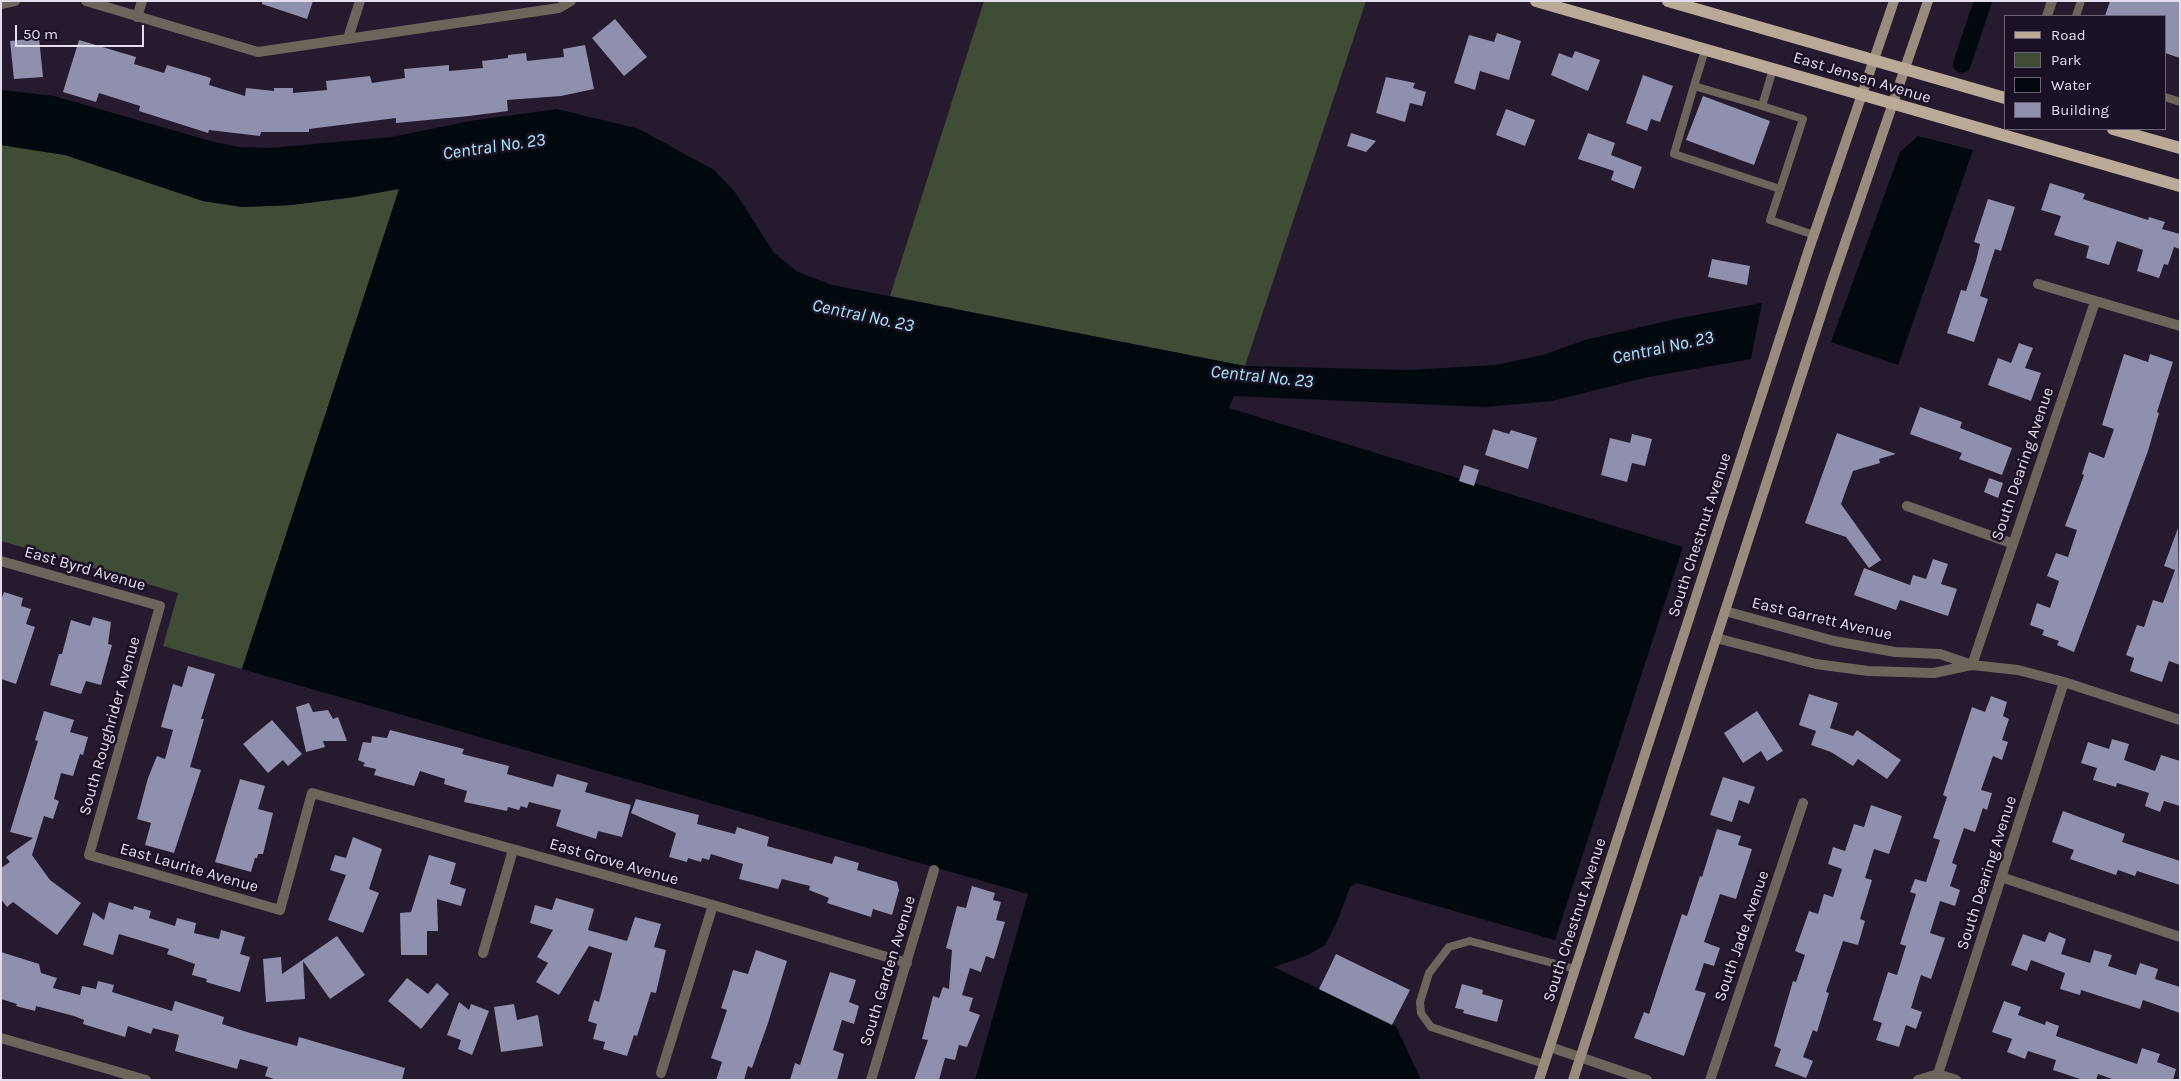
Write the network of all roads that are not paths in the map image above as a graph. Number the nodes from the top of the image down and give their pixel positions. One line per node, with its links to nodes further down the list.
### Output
1 (15, 1): 12 (street)
2 (86, 1): 15 (street)
3 (142, 1): 15 (street)
4 (360, 1): 16 (street)
5 (571, 1): 16 (street)
6 (1536, 1): 17 (main road, East Jensen Avenue)
7 (1668, 1): 18 (main road, East Jensen Avenue)
8 (1894, 1): 18 (main road, South Chestnut Avenue)
9 (1928, 1): 20 (main road)
10 (2052, 1): 13 (street)
11 (2081, 1): 14 (lane)
12 (1, 4)
13 (2047, 15)
14 (2076, 15)
15 (136, 17): 16 (street)
16 (348, 38)
17 (1705, 50): 19 (main road, East Jensen Avenue); 21 (lane)
18 (1874, 60): 20 (main road, East Jensen Avenue); 22 (main road, South Chestnut Avenue)
19 (1773, 69): 22 (main road, East Jensen Avenue); 27 (lane)
20 (1904, 69): 24 (main road, East Jensen Avenue); 26 (main road)
21 (1694, 86): 27 (lane); 31 (lane)
22 (1861, 95): 26 (main road, East Jensen Avenue); 32 (main road, South Chestnut Avenue)
23 (2166, 97): 25 (lane)
24 (2004, 98)
25 (2180, 102)
26 (1892, 104): 30 (main road, East Jensen Avenue); 40 (main road)
27 (1762, 106): 31 (lane)
28 (2117, 130): 29 (main road)
29 (2180, 148)
30 (2180, 186)
31 (1780, 189): 32 (lane)
32 (1814, 235): 55 (main road, South Chestnut Avenue)
33 (2038, 284): 34 (street)
34 (2095, 302): 35 (street); 37 (street, South Dearing Avenue)
35 (2180, 326)
36 (1907, 506): 37 (street)
37 (2011, 543): 42 (street, South Dearing Avenue)
38 (1, 560): 39 (street, East Byrd Avenue)
39 (160, 606): 47 (street, South Roughrider Avenue)
40 (1725, 611): 41 (main road); 42 (street, East Garrett Avenue)
41 (1716, 638): 42 (street, East Garrett Avenue); 58 (main road)
42 (1972, 665): 43 (street, East Garrett Avenue)
43 (2064, 682): 44 (street, East Garrett Avenue); 49 (street, South Dearing Avenue)
44 (2180, 720)
45 (1803, 802): 67 (street, South Jade Avenue)
46 (513, 850): 50 (street, East Grove Avenue); 51 (street, East Grove Avenue); 53 (street)
47 (89, 855): 51 (street, East Laurite Avenue)
48 (934, 870): 54 (street, South Garden Avenue)
49 (2001, 877): 52 (street); 61 (street, South Dearing Avenue)
50 (713, 905): 54 (street, East Grove Avenue); 60 (street)
51 (280, 910)
52 (2180, 937)
53 (483, 953)
54 (907, 963): 63 (street, South Garden Avenue)
55 (1575, 969): 57 (main road, South Chestnut Avenue); 59 (lane)
56 (1, 1038): 62 (street)
57 (1550, 1047): 58 (street); 59 (main road, South Chestnut Avenue)
58 (1580, 1056): 65 (main road); 66 (street)
59 (1544, 1064): 64 (main road, South Chestnut Avenue)
60 (661, 1073)
61 (1938, 1074): 68 (street); 69 (street)
62 (146, 1080)
63 (871, 1080)
64 (1539, 1080)
65 (1573, 1080)
66 (1647, 1080)
67 (1710, 1080)
68 (1918, 1080)
69 (1956, 1080)

